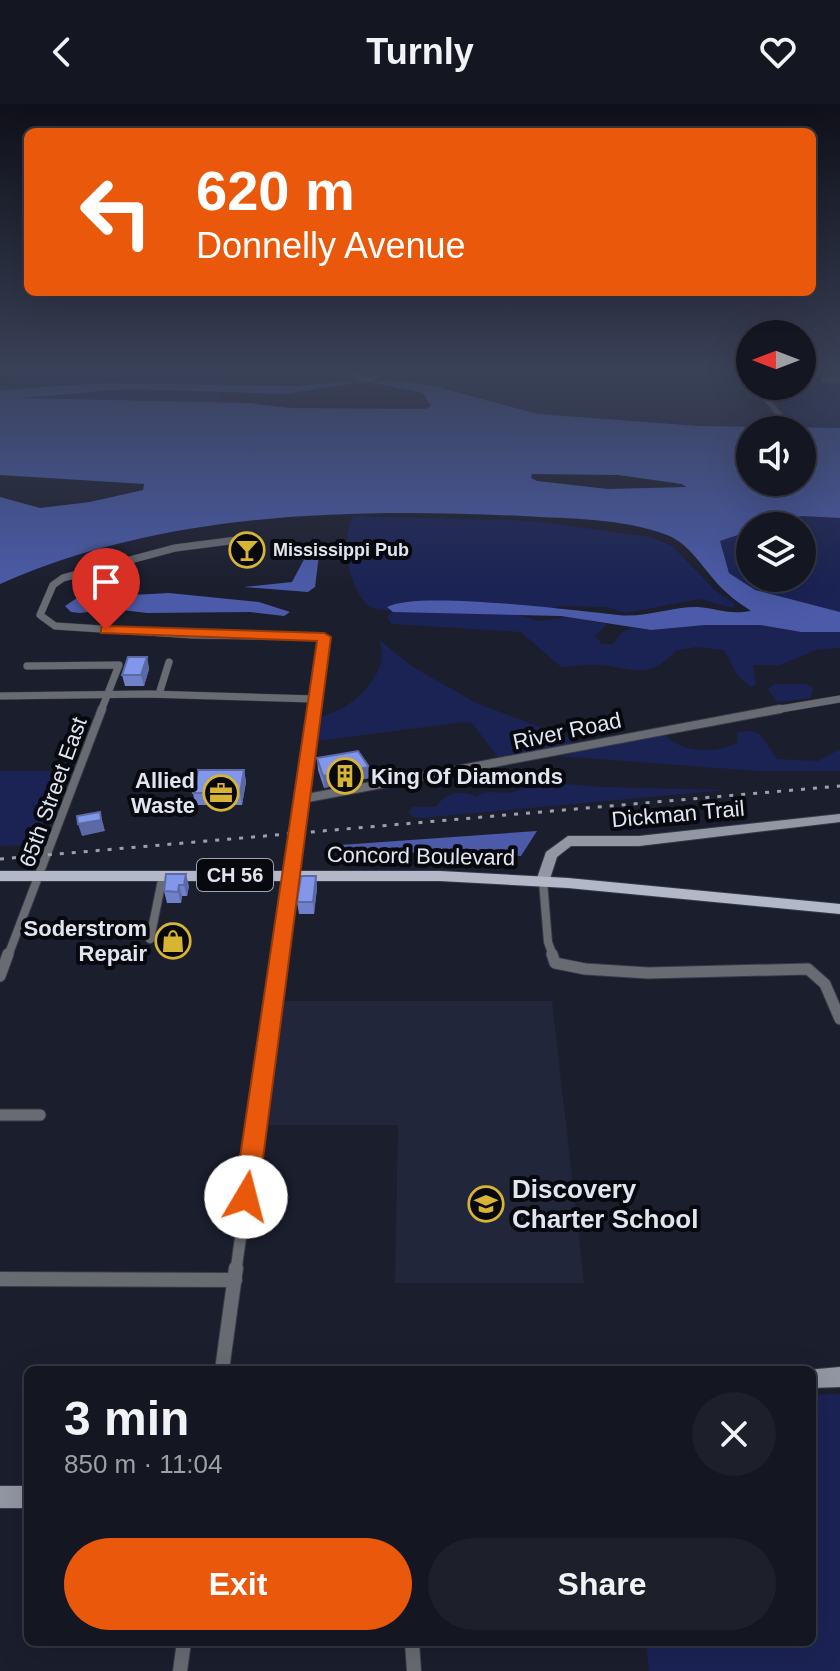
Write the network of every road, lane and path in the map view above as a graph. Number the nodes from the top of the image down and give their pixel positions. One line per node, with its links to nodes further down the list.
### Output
1 (252, 538): 7 (street)
2 (169, 662): 4 (street)
3 (27, 666): 5 (street, 65th Street East)
4 (159, 694): 5 (street); 7 (street)
5 (108, 695): 6 (street); 11 (street, 65th Street East)
6 (0, 696)
7 (314, 699): 9 (street)
8 (840, 699): 9 (street, River Road)
9 (302, 799): 14 (street)
10 (840, 818): 15 (street, Dickman Trail)
11 (42, 874): 12 (main road, Concord Boulevard / CH 56); 13 (main road, Concord Boulevard / CH 56); 18 (street, 65th Street East)
12 (163, 875): 14 (main road, Concord Boulevard / CH 56); 17 (street)
13 (0, 876)
14 (290, 876): 15 (main road, Concord Boulevard / CH 56); 23 (street)
15 (543, 881): 16 (main road, Concord Boulevard / CH 56); 19 (street)
16 (840, 909)
17 (150, 939)
18 (0, 976)
19 (840, 1019)
20 (0, 1115): 21 (street)
21 (40, 1115)
22 (0, 1279): 23 (street)
23 (235, 1280): 24 (street)
24 (223, 1366)
25 (840, 1377): 26 (street)
26 (816, 1378)
27 (0, 1497): 28 (street)
28 (24, 1497)
29 (183, 1646): 31 (street)
30 (412, 1646): 32 (street)
31 (180, 1671)
32 (414, 1671)

